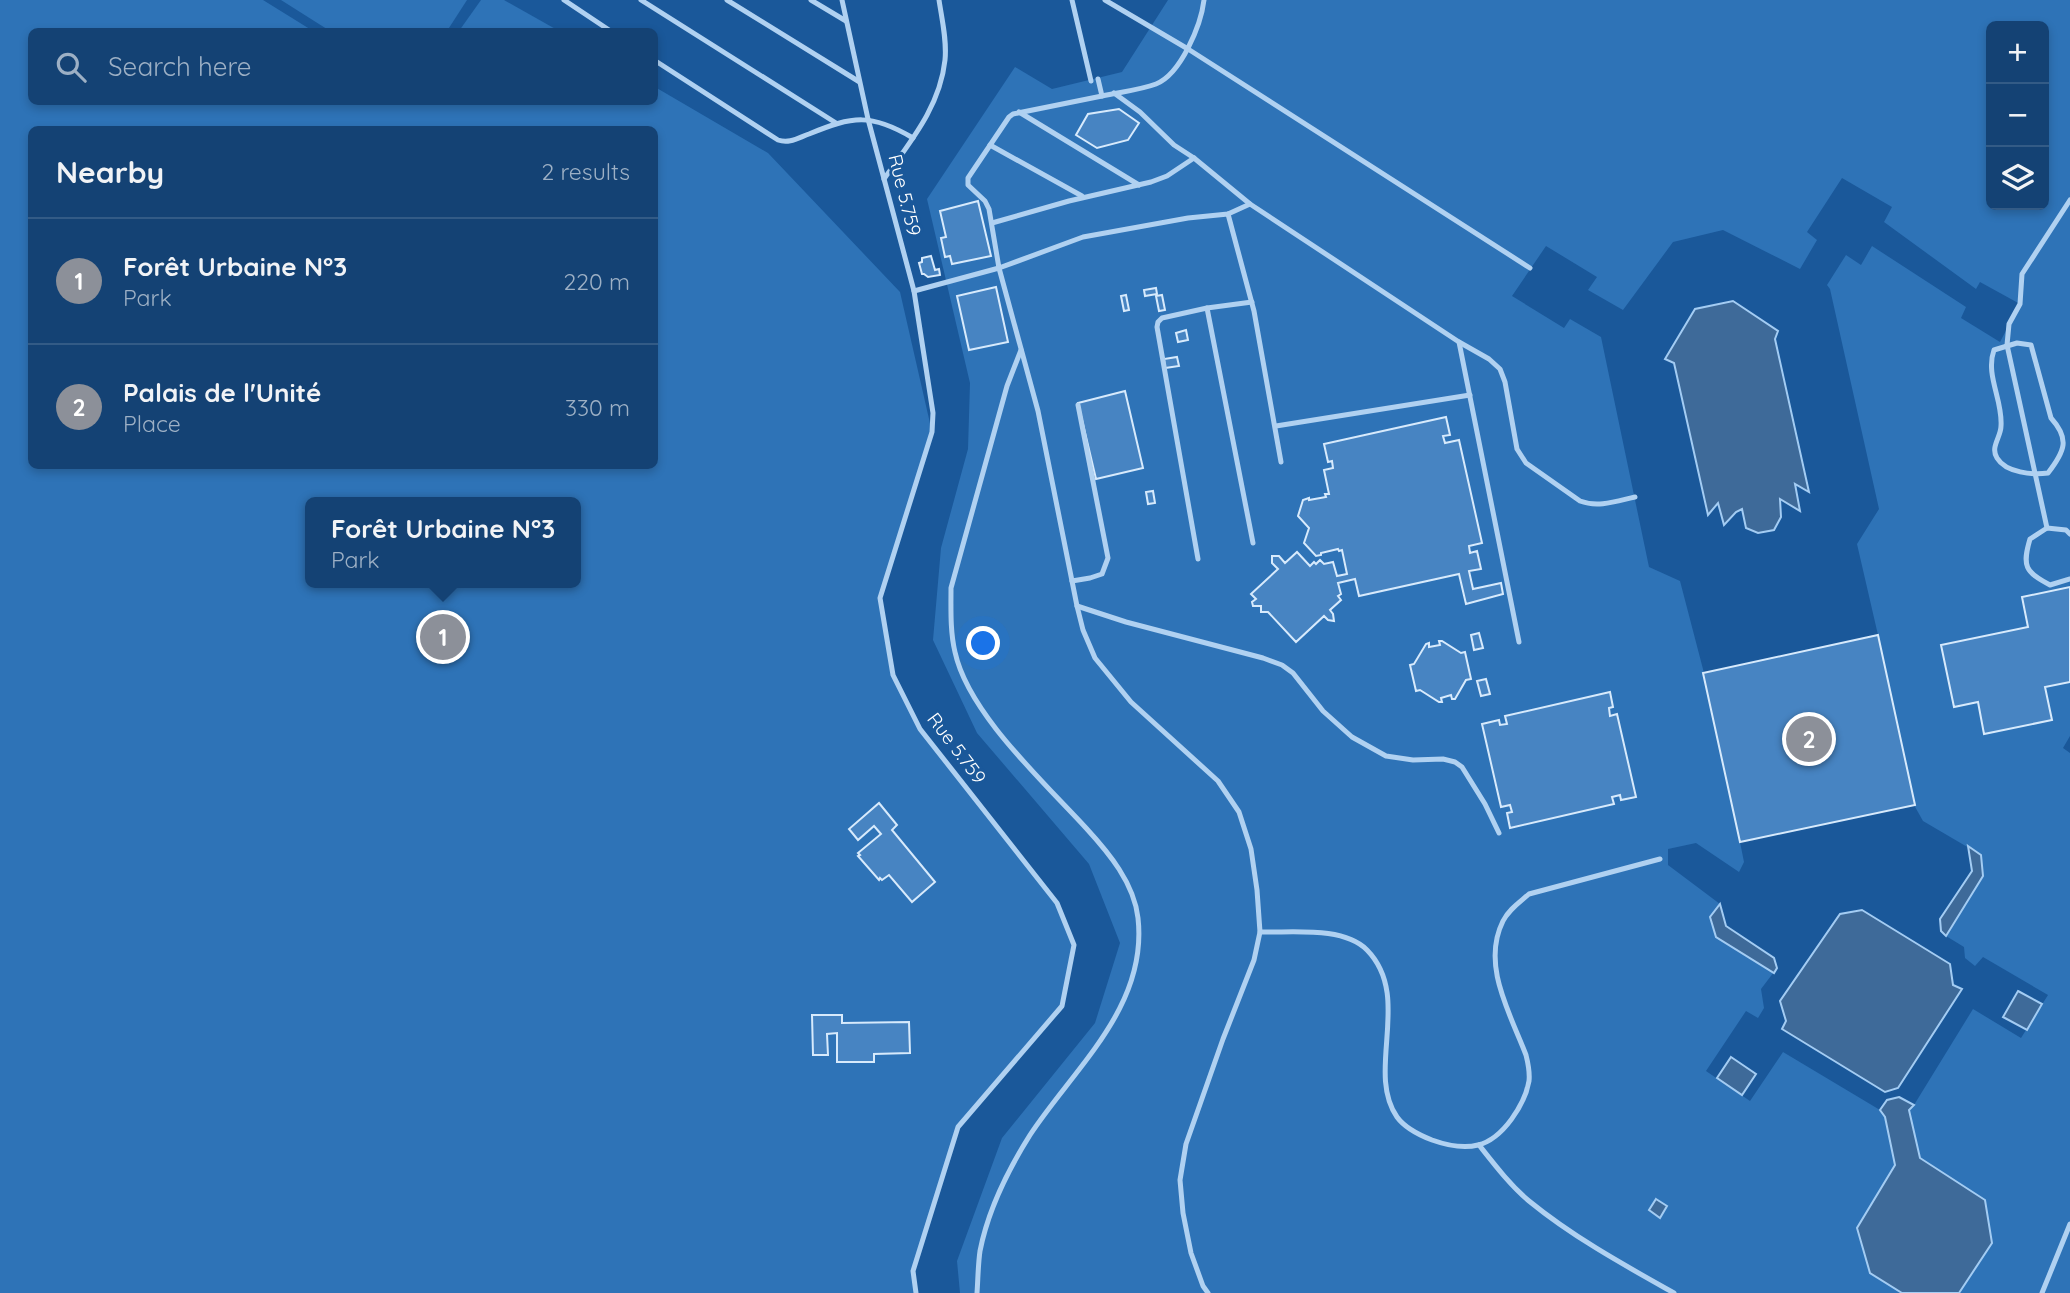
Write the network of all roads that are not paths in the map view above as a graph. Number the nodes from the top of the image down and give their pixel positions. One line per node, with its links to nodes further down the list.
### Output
1 (564, 0): 11 (lane)
2 (641, 0): 19 (lane)
3 (727, 0): 14 (lane)
4 (811, 0): 10 (lane)
5 (842, 0): 10 (lane, Rue 5.759)
6 (939, 0): 20 (lane)
7 (1072, 0): 16 (lane)
8 (1105, 0): 12 (lane)
9 (1204, 0): 12 (lane)
10 (846, 21): 14 (lane, Rue 5.759)
11 (606, 28)
12 (1188, 49): 15 (lane); 31 (lane)
13 (658, 63): 19 (lane)
14 (859, 81): 18 (lane, Rue 5.759)
15 (1114, 93): 16 (lane); 22 (lane)
16 (1102, 96): 17 (lane)
17 (1019, 112): 21 (lane); 24 (lane)
18 (868, 119): 19 (lane); 20 (lane); 23 (lane, Rue 5.759)
19 (836, 123)
20 (913, 138): 23 (lane)
21 (990, 145): 25 (lane); 29 (lane)
22 (1194, 158): 24 (lane); 27 (lane)
23 (884, 179): 32 (lane, Rue 5.759)
24 (1140, 185): 25 (lane)
25 (1083, 197): 29 (lane)
26 (2070, 200): 36 (lane)
27 (1250, 204): 28 (lane); 35 (lane)
28 (1228, 214): 30 (lane); 33 (lane)
29 (992, 223): 30 (lane)
30 (999, 268): 32 (lane); 37 (lane)
31 (1530, 268)
32 (914, 291): 57 (lane, Rue 5.759)
33 (1252, 302): 34 (lane); 40 (lane)
34 (1207, 308): 46 (lane); 47 (lane)
35 (1458, 342): 38 (lane); 43 (lane)
36 (2007, 345): 42 (lane); 42 (lane); 42 (lane)
37 (1021, 350): 49 (lane); 58 (lane)
38 (1470, 395): 40 (lane); 51 (lane)
39 (1078, 405): 49 (lane)
40 (1276, 426): 41 (lane)
41 (1281, 462)
42 (2035, 475): 44 (lane)
43 (1635, 497)
44 (2047, 528): 45 (lane); 48 (lane)
45 (2070, 534)
46 (1253, 543)
47 (1198, 559)
48 (2070, 579)
49 (1072, 581): 50 (lane)
50 (1077, 606): 52 (lane); 54 (lane)
51 (1519, 642)
52 (1499, 832)
53 (1660, 859): 55 (lane)
54 (1260, 932): 55 (lane); 59 (lane)
55 (1479, 1145): 60 (lane)
56 (2070, 1224): 61 (lane)
57 (916, 1293)
58 (977, 1293)
59 (1208, 1293)
60 (1674, 1293)
61 (2042, 1293)

